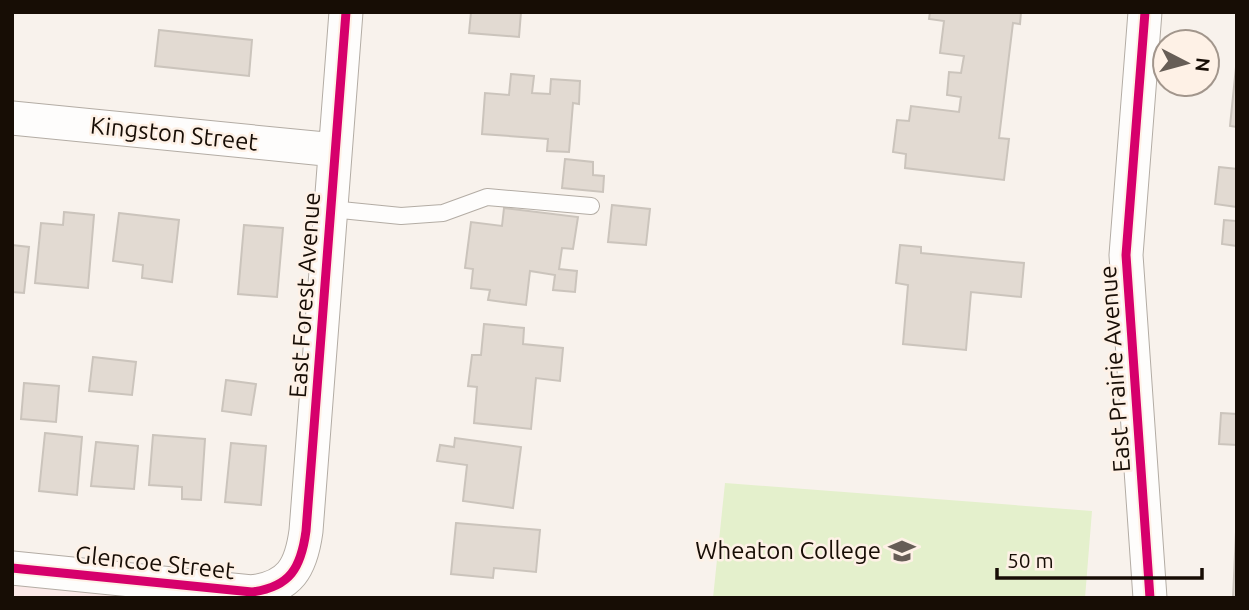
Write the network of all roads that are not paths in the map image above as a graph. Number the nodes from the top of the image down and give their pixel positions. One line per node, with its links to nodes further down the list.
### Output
1 (346, 12): 4 (street, East Forest Avenue)
2 (1145, 12): 9 (street, East Prairie Avenue)
3 (12, 118): 4 (street, Kingston Street)
4 (335, 150): 6 (street, East Forest Avenue)
5 (591, 206): 6 (lane)
6 (331, 209): 8 (street, East Forest Avenue)
7 (12, 568): 8 (street, Glencoe Street)
8 (290, 577)
9 (1150, 598)

